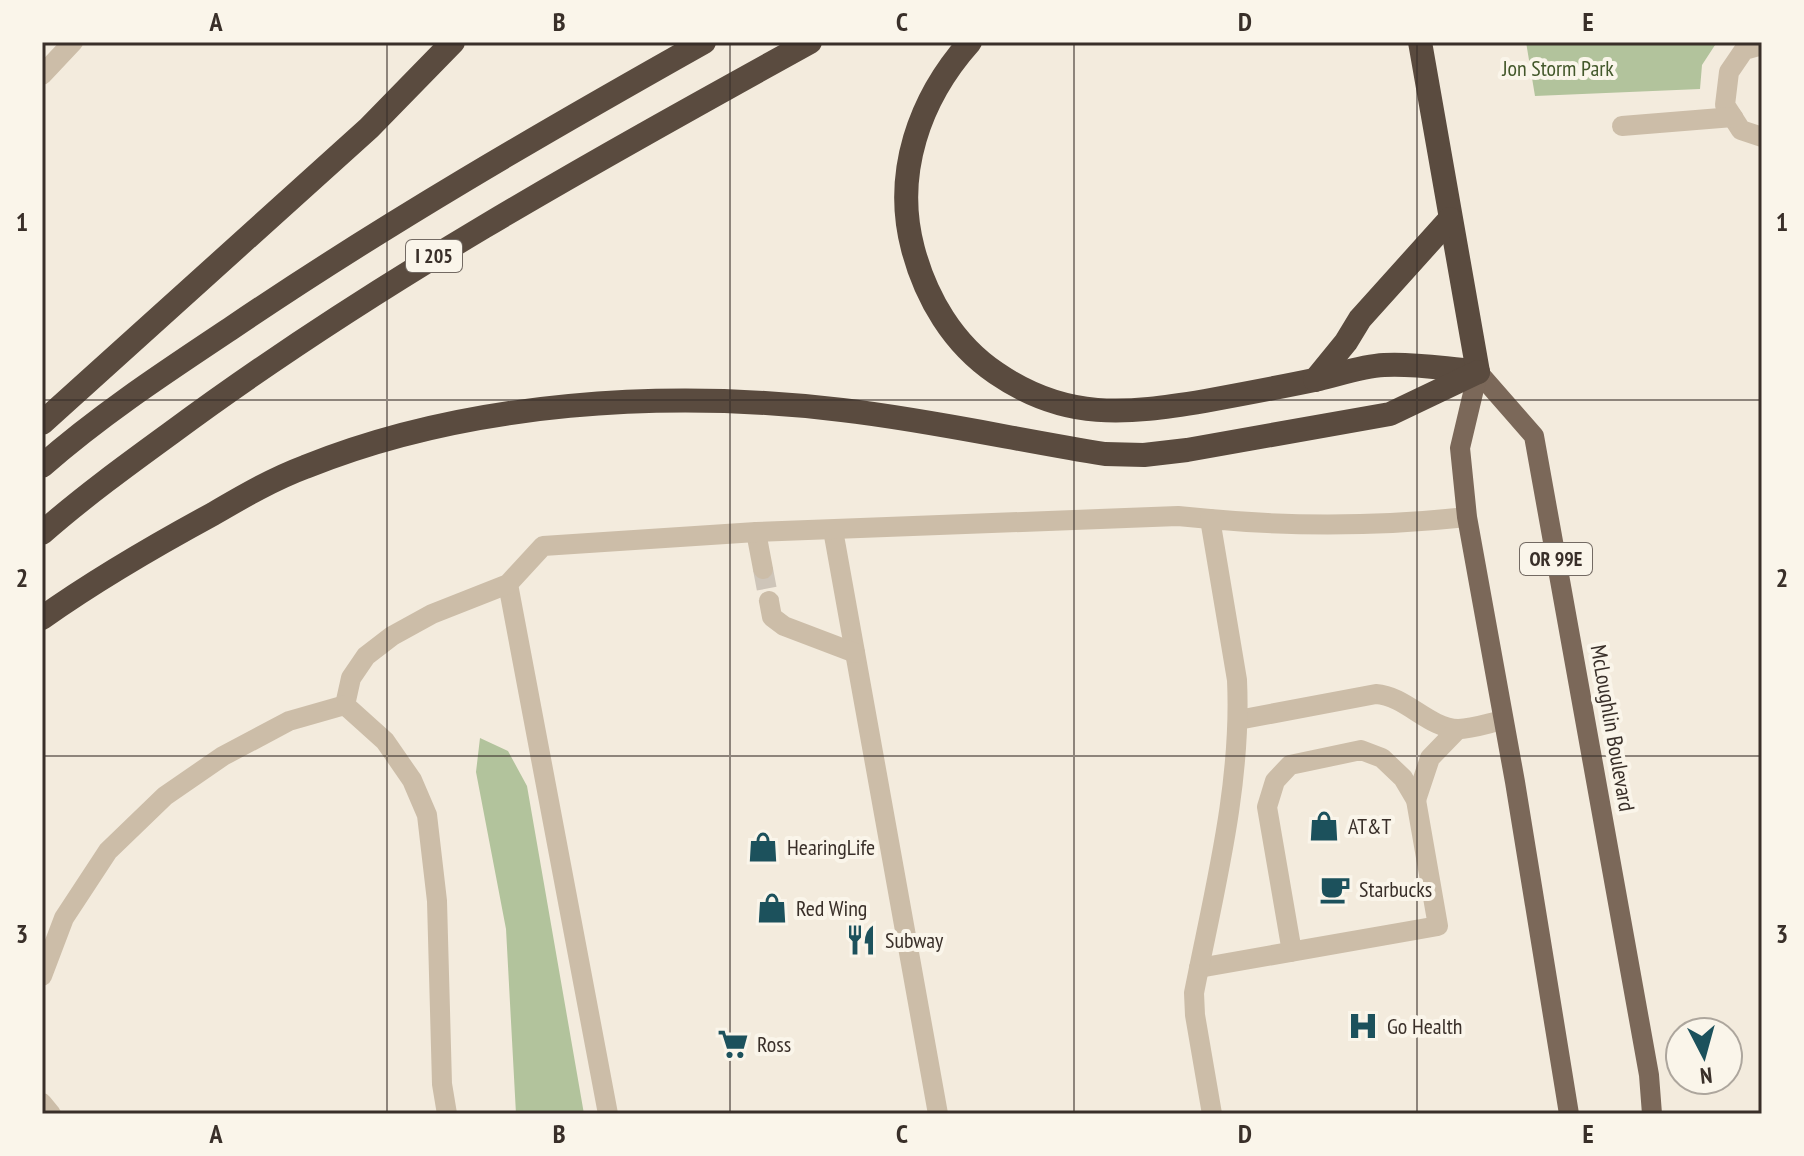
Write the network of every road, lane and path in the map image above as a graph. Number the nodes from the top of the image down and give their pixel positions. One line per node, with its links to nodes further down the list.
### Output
1 (73, 42): 8 (street)
2 (453, 42): 15 (highway)
3 (704, 42): 16 (highway, I 205)
4 (810, 42): 21 (highway, I 205)
5 (970, 42): 14 (highway)
6 (1420, 42): 12 (highway)
7 (1762, 45): 9 (street)
8 (42, 75)
9 (1733, 117): 10 (street); 11 (street)
10 (1622, 126)
11 (1762, 137)
12 (1450, 219): 13 (highway); 14 (highway)
13 (1478, 372): 14 (highway); 17 (main road); 25 (highway); 42 (main road, McLoughlin Boulevard / OR 99E)
14 (1315, 380)
15 (42, 423)
16 (42, 466)
17 (1467, 517): 18 (street); 29 (main road)
18 (1210, 519): 19 (street); 28 (street)
19 (833, 530): 20 (street); 26 (street)
20 (756, 532): 22 (street); 23 (street)
21 (42, 533)
22 (763, 569)
23 (508, 584): 27 (street); 38 (street)
24 (769, 601): 26 (street)
25 (42, 618)
26 (855, 653): 39 (street)
27 (345, 705): 34 (street); 37 (street)
28 (1238, 720): 30 (street); 33 (street)
29 (1503, 720): 30 (street); 41 (main road)
30 (1458, 729): 31 (street)
31 (1416, 800): 32 (street); 32 (street)
32 (1292, 952): 33 (street)
33 (1199, 968): 40 (street)
34 (42, 976)
35 (42, 1103): 36 (street)
36 (51, 1114)
37 (447, 1114)
38 (608, 1114)
39 (938, 1114)
40 (1212, 1114)
41 (1569, 1114)
42 (1652, 1114)

